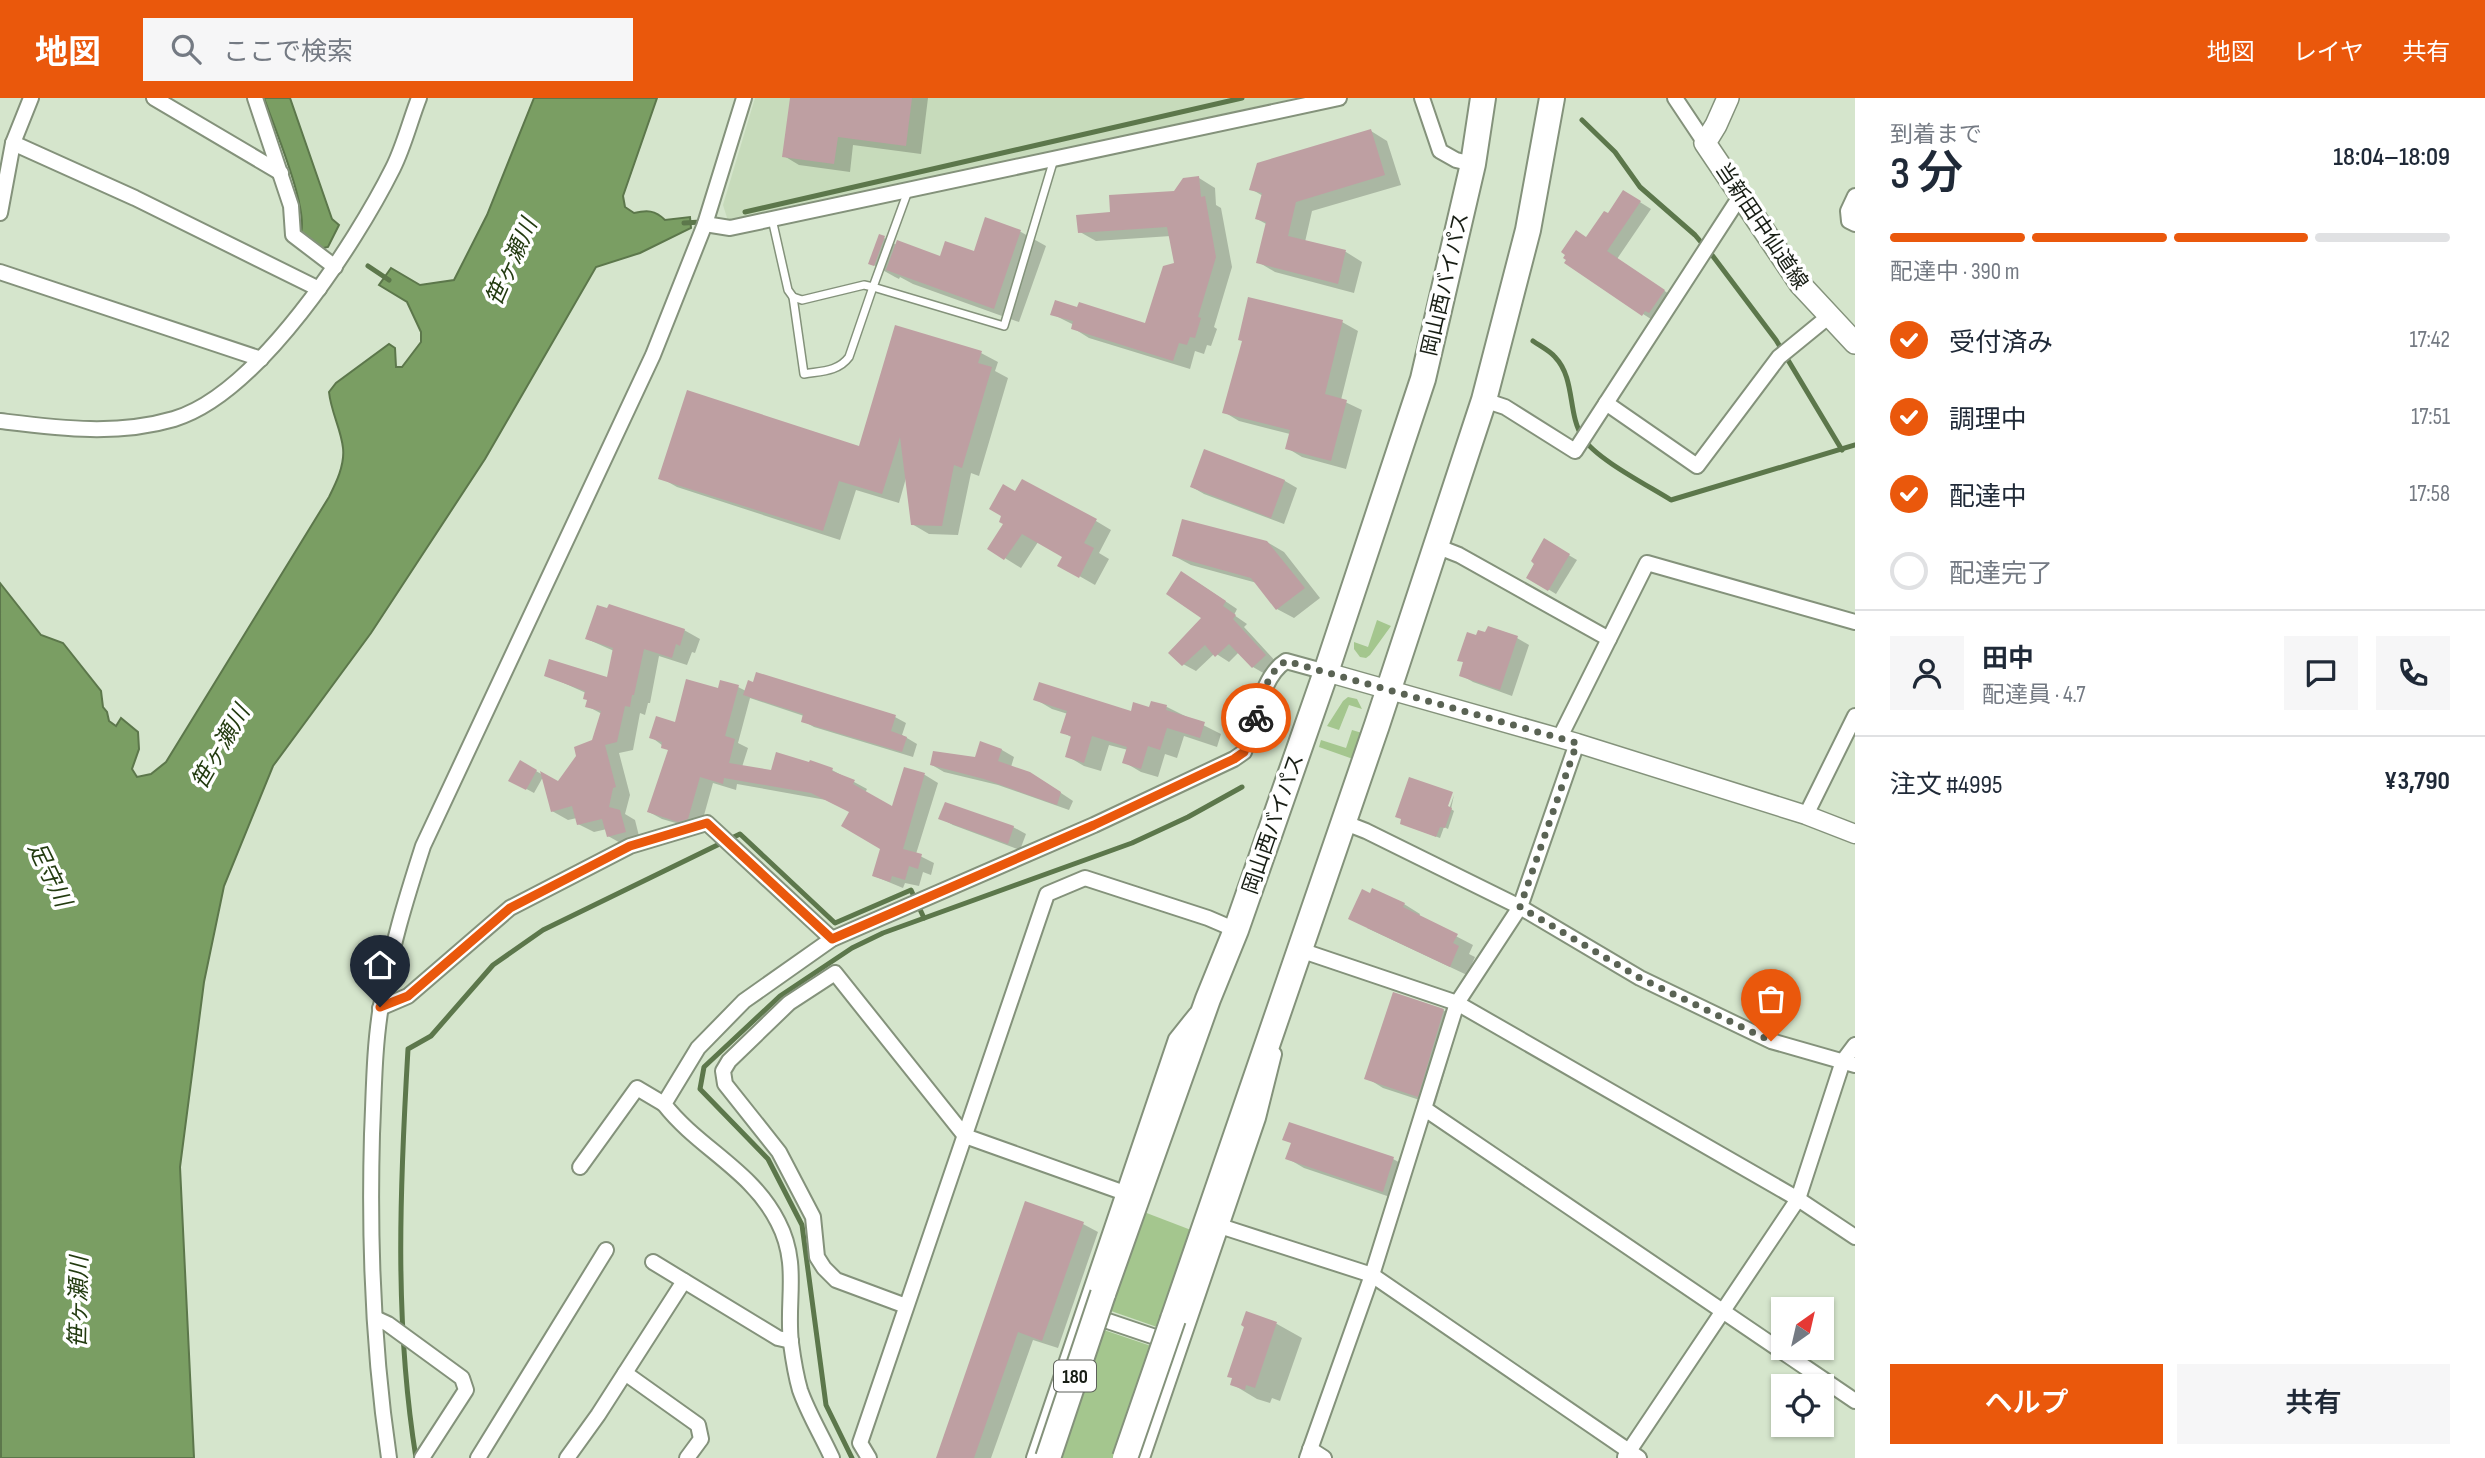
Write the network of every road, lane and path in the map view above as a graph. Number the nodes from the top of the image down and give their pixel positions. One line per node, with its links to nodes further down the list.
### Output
1 (31, 98): 12 (street)
2 (154, 98): 16 (street)
3 (255, 98): 16 (street)
4 (419, 98): 24 (street)
5 (744, 98): 22 (street)
6 (1339, 98): 14 (street)
7 (1422, 98): 15 (street)
8 (1483, 98): 15 (highway, 岡山西バイパス / 180)
9 (1552, 98): 32 (highway)
10 (1675, 98): 13 (street)
11 (1728, 98): 13 (main road, 当新田中仙道線)
12 (13, 142): 20 (street); 27 (street)
13 (1705, 143): 18 (main road, 当新田中仙道線)
14 (1054, 159): 17 (street); 26 (lane)
15 (1473, 164): 38 (highway, 岡山西バイパス / 180)
16 (281, 173): 24 (street)
17 (908, 190): 21 (street); 26 (lane)
18 (1741, 195): 29 (main road, 当新田中仙道線); 33 (street)
19 (1855, 196): 23 (street)
20 (0, 213)
21 (772, 219): 22 (street); 28 (lane)
22 (705, 224): 51 (street)
23 (1855, 225)
24 (335, 267): 27 (street)
25 (0, 272): 31 (street)
26 (873, 287): 28 (lane); 28 (lane)
27 (319, 289): 31 (street)
28 (793, 297)
29 (1828, 317): 30 (main road, 当新田中仙道線); 33 (street)
30 (1855, 343)
31 (261, 359): 34 (street)
32 (1485, 400): 33 (street); 35 (highway)
33 (1606, 403)
34 (0, 421)
35 (1436, 546): 37 (street); 39 (highway)
36 (1855, 622): 37 (street)
37 (1609, 639): 41 (street)
38 (1326, 672): 39 (street); 46 (highway, 岡山西バイパス / 180); 47 (street)
39 (1388, 690): 41 (street); 43 (highway)
40 (1855, 716): 42 (street)
41 (1568, 741): 42 (street); 45 (street)
42 (1805, 815): 44 (street)
43 (1343, 822): 45 (street); 48 (highway)
44 (1855, 834)
45 (1520, 907): 50 (street); 54 (street)
46 (1236, 930): 49 (highway, 岡山西バイパス / 180); 57 (street)
47 (832, 939): 51 (street); 55 (street)
48 (1300, 950): 50 (street); 52 (highway)
49 (1208, 999): 59 (street); 85 (highway, 岡山西バイパス / 180, bridge)
50 (1457, 1003): 56 (street); 60 (street)
51 (380, 1007): 70 (street)
52 (1279, 1012): 61 (street); 86 (highway, bridge)
53 (1855, 1045): 54 (street)
54 (1849, 1063): 60 (street)
55 (664, 1104): 58 (street); 71 (street)
56 (1425, 1109): 65 (street); 68 (street)
57 (965, 1136): 59 (street); 67 (street); 67 (street)
58 (580, 1167)
59 (1122, 1192): 69 (street)
60 (1798, 1199): 62 (street); 68 (street)
61 (1223, 1227): 65 (street); 72 (street)
62 (1855, 1237)
63 (606, 1250): 79 (street)
64 (653, 1262): 66 (street)
65 (1372, 1275): 75 (street); 76 (street)
66 (684, 1281): 71 (street); 73 (street)
67 (906, 1306): 83 (street)
68 (1723, 1311): 74 (street); 76 (street)
69 (1082, 1312): 72 (street); 84 (street)
70 (375, 1318): 77 (street); 78 (street)
71 (791, 1341): 82 (street)
72 (1181, 1345): 87 (street)
73 (625, 1373): 80 (street); 81 (street)
74 (1855, 1401)
75 (1309, 1453): 88 (street)
76 (1631, 1456)
77 (389, 1458)
78 (422, 1458)
79 (478, 1458)
80 (567, 1458)
81 (687, 1458)
82 (832, 1458)
83 (869, 1458)
84 (1034, 1458)
85 (1048, 1458)
86 (1125, 1458)
87 (1142, 1458)
88 (1324, 1458)

